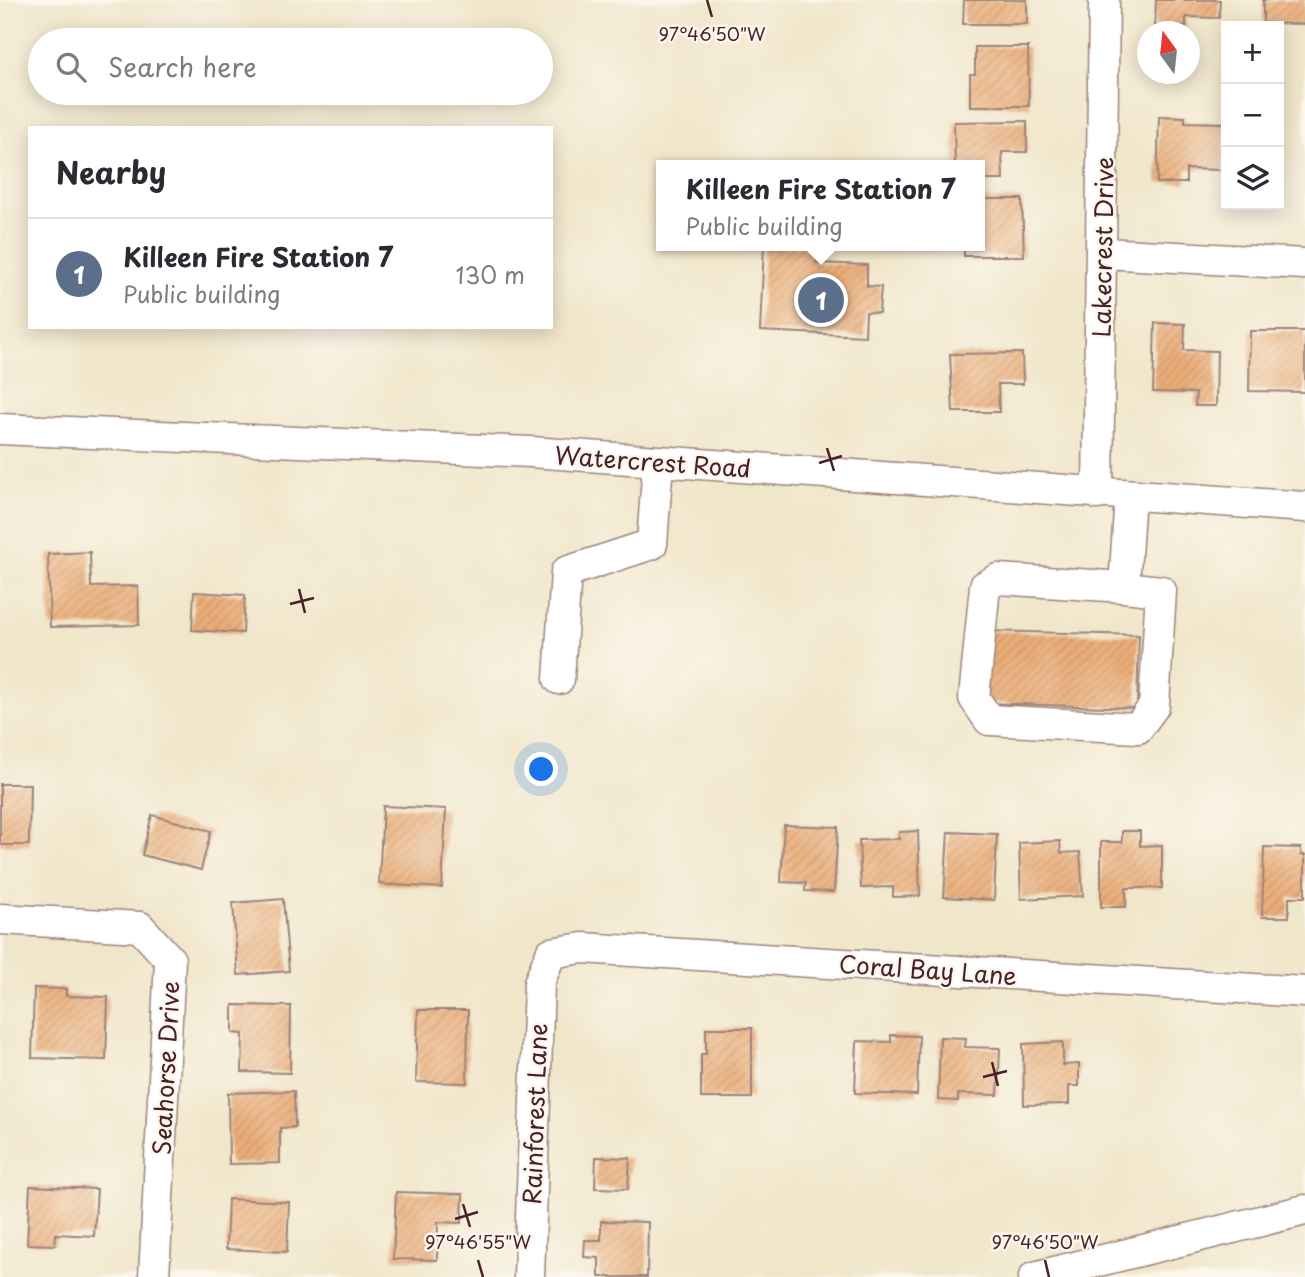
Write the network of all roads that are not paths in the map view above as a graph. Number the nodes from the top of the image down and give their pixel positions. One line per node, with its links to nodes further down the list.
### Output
1 (1104, 0): 2 (street, Lakecrest Drive)
2 (1103, 253): 3 (street); 6 (street, Lakecrest Drive)
3 (1305, 264)
4 (0, 429): 5 (street, Watercrest Road)
5 (658, 462): 6 (street, Watercrest Road); 10 (street)
6 (1098, 494): 7 (street, Watercrest Road)
7 (1130, 495): 8 (street, Watercrest Road); 9 (street)
8 (1305, 507)
9 (1124, 587): 9 (street)
10 (559, 679)
11 (0, 919): 15 (street, Seahorse Drive)
12 (551, 953): 13 (street, Coral Bay Lane); 16 (street, Rainforest Lane)
13 (1305, 992)
14 (1305, 1210): 17 (street)
15 (154, 1277)
16 (529, 1277)
17 (1034, 1277)

